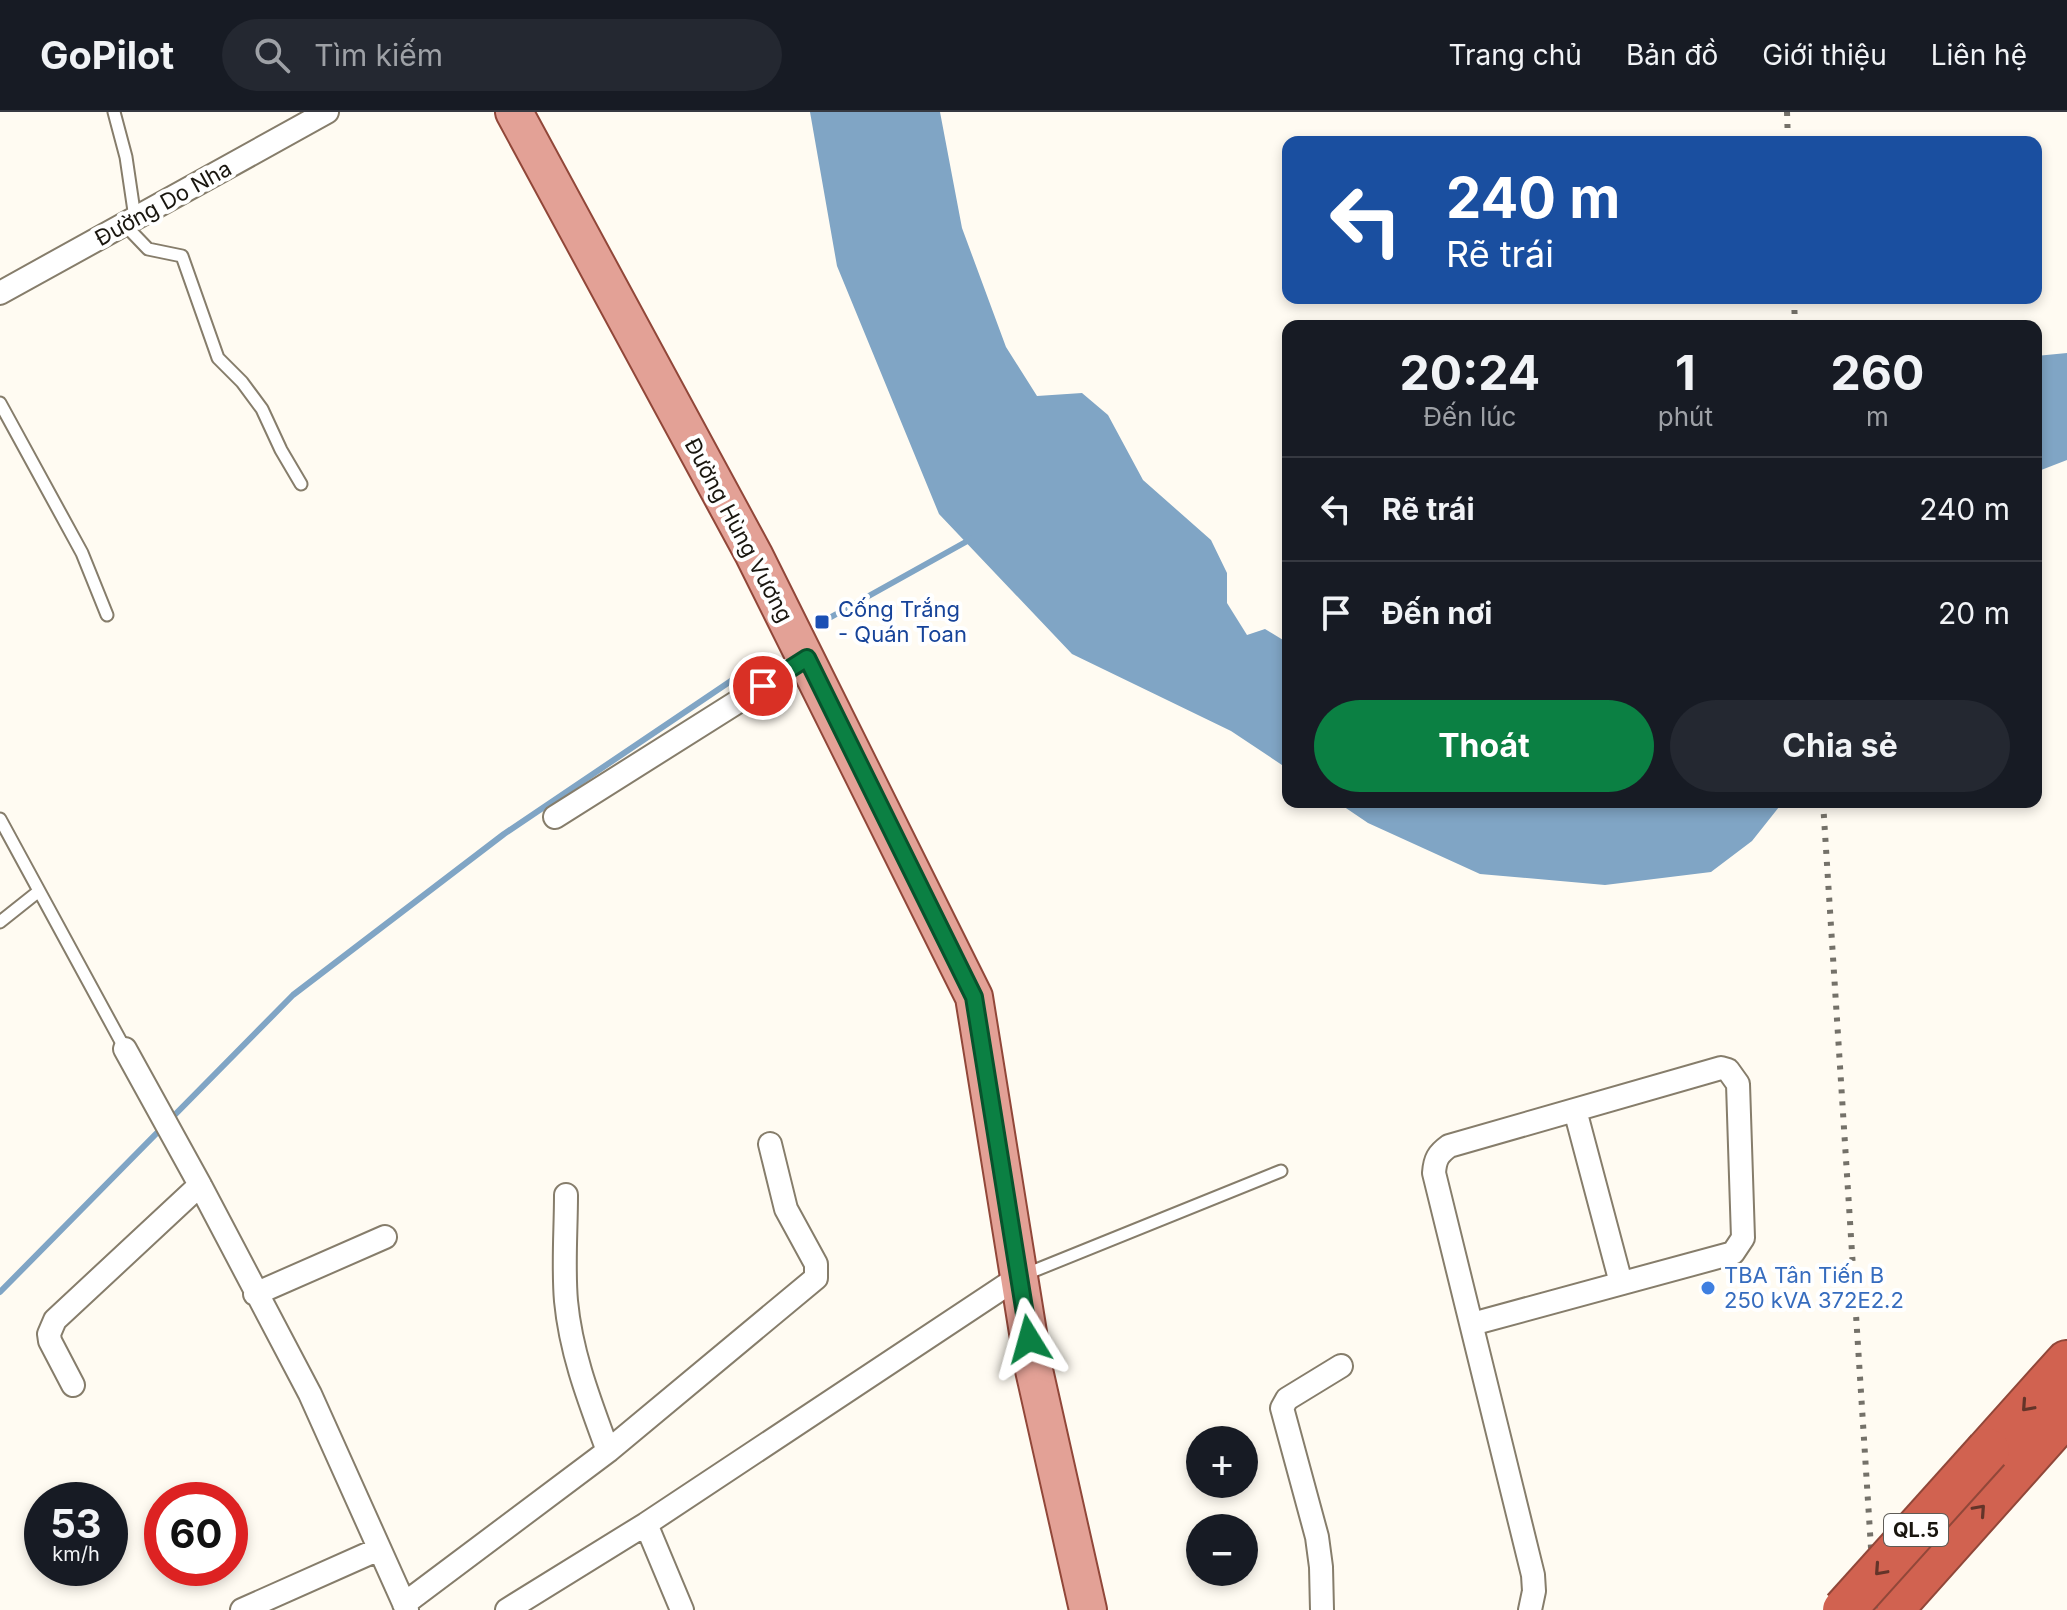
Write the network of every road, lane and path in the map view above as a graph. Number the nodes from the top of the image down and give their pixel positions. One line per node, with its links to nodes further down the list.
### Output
1 (114, 112): 4 (lane)
2 (327, 112): 4 (street, Đường Do Nha)
3 (514, 112): 9 (main road, Đường Hùng Vương)
4 (129, 221): 5 (street, Đường Do Nha); 7 (lane)
5 (3, 285)
6 (0, 403): 8 (lane)
7 (301, 484)
8 (107, 615)
9 (807, 658): 10 (street); 21 (main road, Đường Hùng Vương)
10 (555, 817)
11 (0, 819): 12 (lane)
12 (39, 891): 13 (lane); 14 (lane)
13 (0, 922)
14 (125, 1049): 18 (street)
15 (1575, 1110): 22 (street); 22 (street); 24 (street)
16 (770, 1144): 29 (street)
17 (1281, 1171): 21 (lane)
18 (200, 1185): 23 (street); 27 (street)
19 (566, 1195): 29 (street)
20 (385, 1237): 23 (street)
21 (1020, 1276): 31 (street); 37 (main road, Đường Hùng Vương)
22 (1621, 1283): 24 (street)
23 (255, 1294): 32 (street)
24 (1472, 1324): 39 (street)
25 (2067, 1362): 30 (highway, QL.5, one-way to 30)
26 (1341, 1366): 38 (street)
27 (73, 1385)
28 (2067, 1413): 30 (highway, QL.5)
29 (608, 1451): 34 (street)
30 (1998, 1463): 40 (highway, QL.5, one-way to 40, bridge); 41 (highway, QL.5, one-way to 30)
31 (646, 1524): 33 (street); 36 (street)
32 (379, 1549): 34 (street); 35 (street)
33 (680, 1604)
34 (406, 1607)
35 (242, 1610)
36 (507, 1610)
37 (1088, 1610)
38 (1322, 1610)
39 (1530, 1610)
40 (1844, 1610)
41 (1891, 1610)

